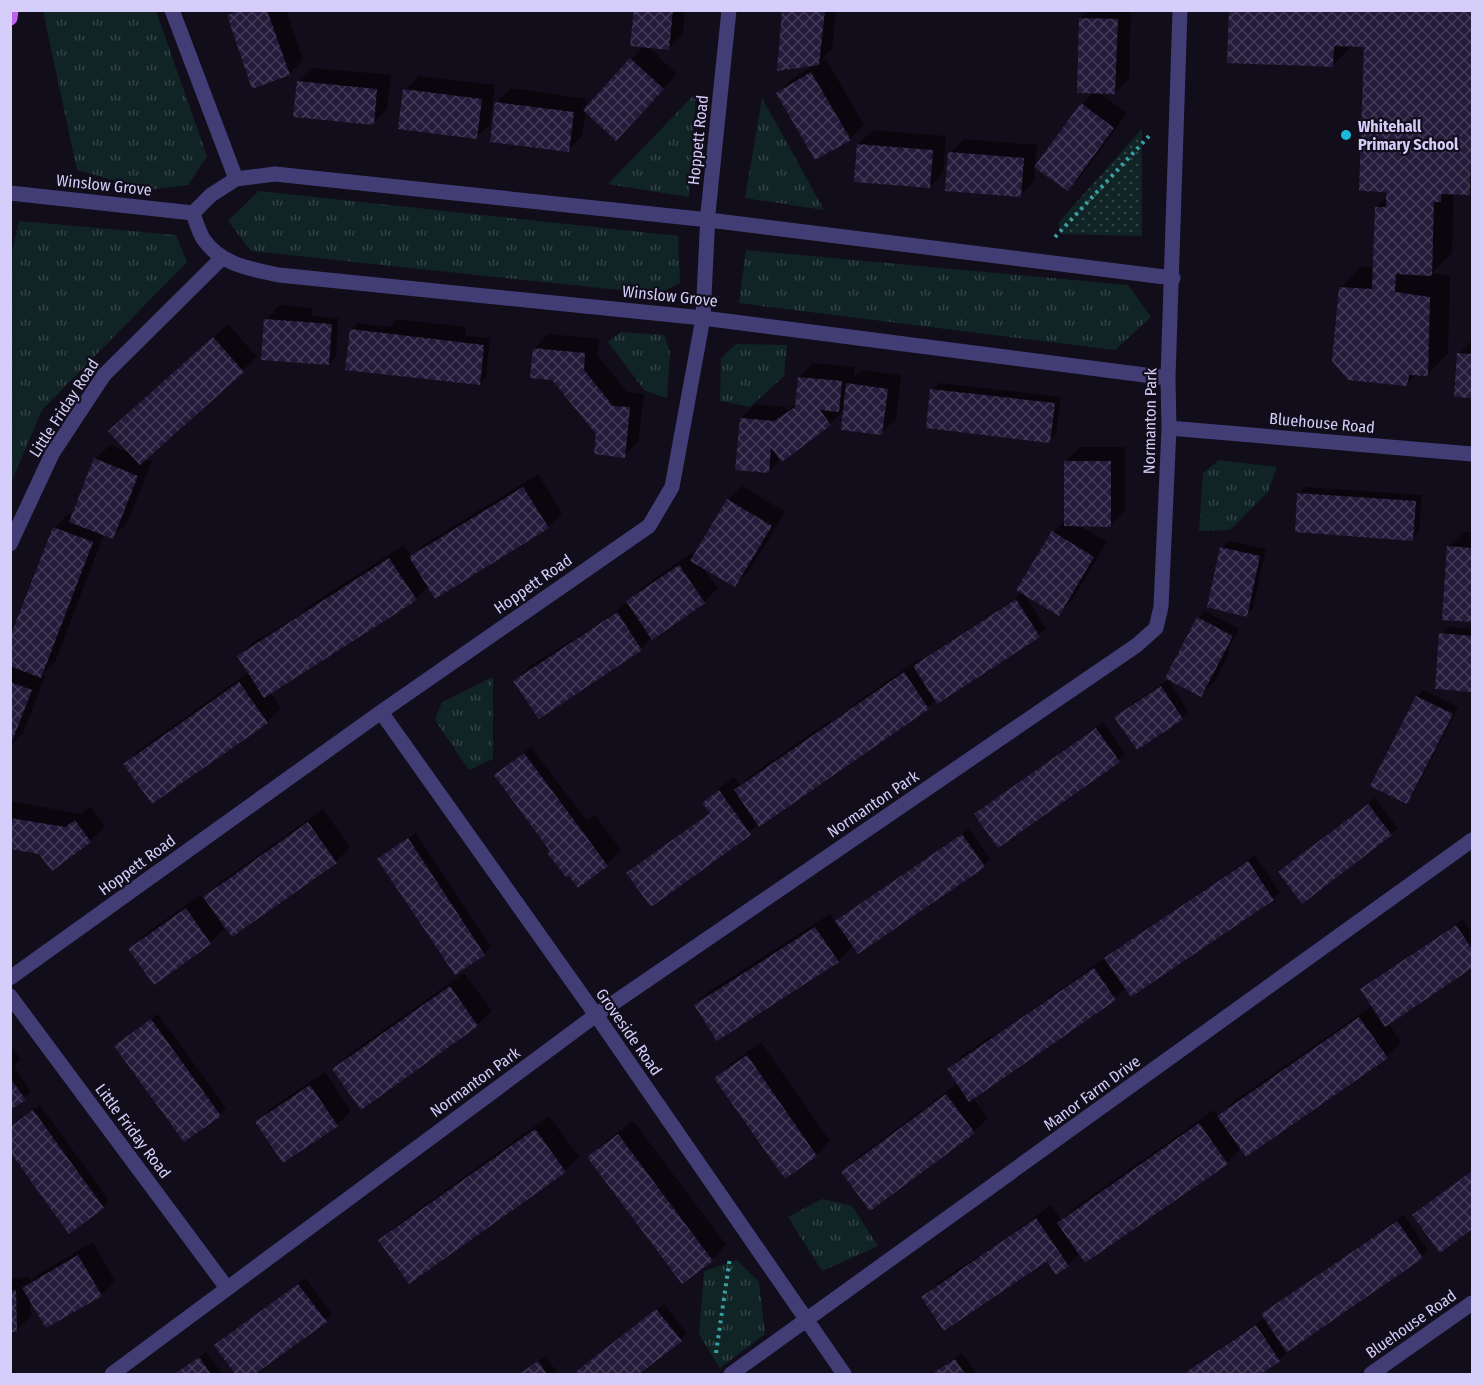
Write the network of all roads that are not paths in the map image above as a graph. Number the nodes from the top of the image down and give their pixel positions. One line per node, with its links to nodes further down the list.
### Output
1 (11, 10): 5 (main road)
2 (172, 10): 6 (street)
3 (729, 10): 9 (street, Hoppett Road)
4 (1180, 10): 11 (street, Normanton Park)
5 (10, 18)
6 (236, 179): 8 (street); 9 (street)
7 (10, 193): 8 (street, Winslow Grove)
8 (193, 213): 10 (street, Winslow Grove)
9 (708, 220): 11 (street); 12 (street, Hoppett Road)
10 (222, 258): 12 (street, Winslow Grove); 16 (street, Little Friday Road)
11 (1173, 278): 13 (street, Normanton Park)
12 (703, 318): 13 (street, Winslow Grove); 17 (street, Hoppett Road)
13 (1168, 378): 14 (street, Normanton Park)
14 (1169, 428): 15 (street, Bluehouse Road); 21 (street, Normanton Park)
15 (1473, 454)
16 (10, 544)
17 (381, 712): 19 (street, Hoppett Road); 21 (street, Groveside Road)
18 (1473, 840): 24 (street, Manor Farm Drive)
19 (10, 978)
20 (10, 996): 22 (street, Little Friday Road)
21 (596, 1015): 22 (street, Normanton Park); 24 (street, Groveside Road)
22 (226, 1288): 25 (street, Normanton Park)
23 (1473, 1303): 28 (street, Bluehouse Road)
24 (807, 1321): 26 (street, Manor Farm Drive); 27 (street, Groveside Road)
25 (112, 1374)
26 (731, 1374)
27 (844, 1374)
28 (1371, 1374)

